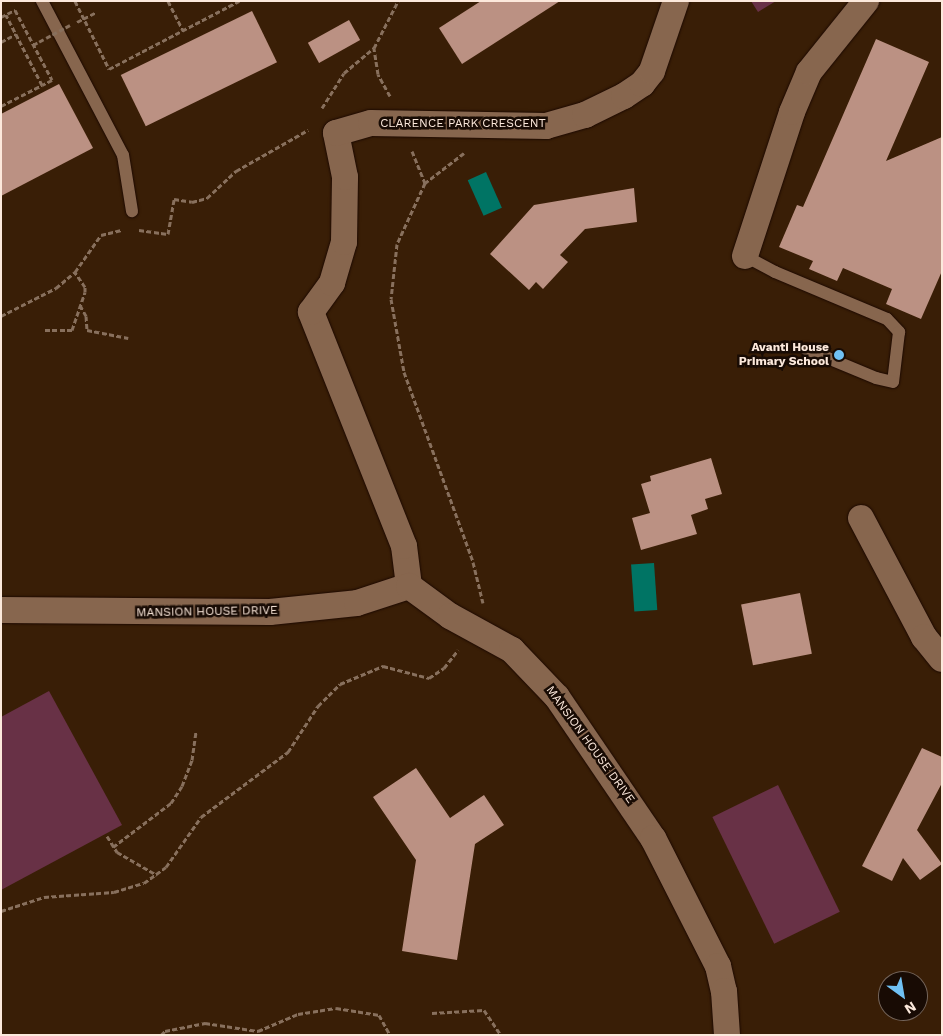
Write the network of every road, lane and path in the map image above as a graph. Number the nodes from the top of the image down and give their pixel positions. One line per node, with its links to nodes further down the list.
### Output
1 (42, 1): 23 (lane)
2 (75, 1): 11 (path)
3 (168, 1): 12 (path)
4 (239, 1): 12 (path)
5 (398, 1): 16 (path)
6 (676, 1): 21 (street, CLARENCE PARK CRESCENT)
7 (866, 1): 26 (street)
8 (97, 12): 11 (path)
9 (6, 15): 10 (path); 13 (path); 15 (path)
10 (1, 17)
11 (84, 18): 12 (path); 15 (path, bridge)
12 (183, 30)
13 (16, 34): 14 (path); 17 (path)
14 (1, 42)
15 (33, 44): 17 (path)
16 (374, 48): 19 (path); 20 (path)
17 (42, 84): 18 (path)
18 (1, 106)
19 (321, 110)
20 (403, 124): 21 (street, CLARENCE PARK CRESCENT); 22 (street, CLARENCE PARK CRESCENT)
21 (495, 125): 36 (path)
22 (324, 129): 25 (path); 34 (street)
23 (132, 211)
24 (126, 230): 27 (path)
25 (133, 230)
26 (745, 256): 32 (lane)
27 (75, 272): 28 (path); 29 (path)
28 (80, 304): 30 (path); 31 (path)
29 (1, 316)
30 (44, 330)
31 (128, 338)
32 (806, 349)
33 (861, 518): 37 (street)
34 (409, 586): 35 (street, MANSION HOUSE DRIVE); 36 (street, MANSION HOUSE DRIVE)
35 (1, 610)
36 (472, 628): 41 (path); 47 (street, MANSION HOUSE DRIVE)
37 (942, 659)
38 (196, 731): 40 (path)
39 (107, 836): 40 (path)
40 (113, 847): 41 (path)
41 (157, 875): 42 (path)
42 (1, 911)
43 (432, 1014): 46 (path)
44 (160, 1035): 45 (path)
45 (390, 1035)
46 (501, 1035)
47 (727, 1035)

